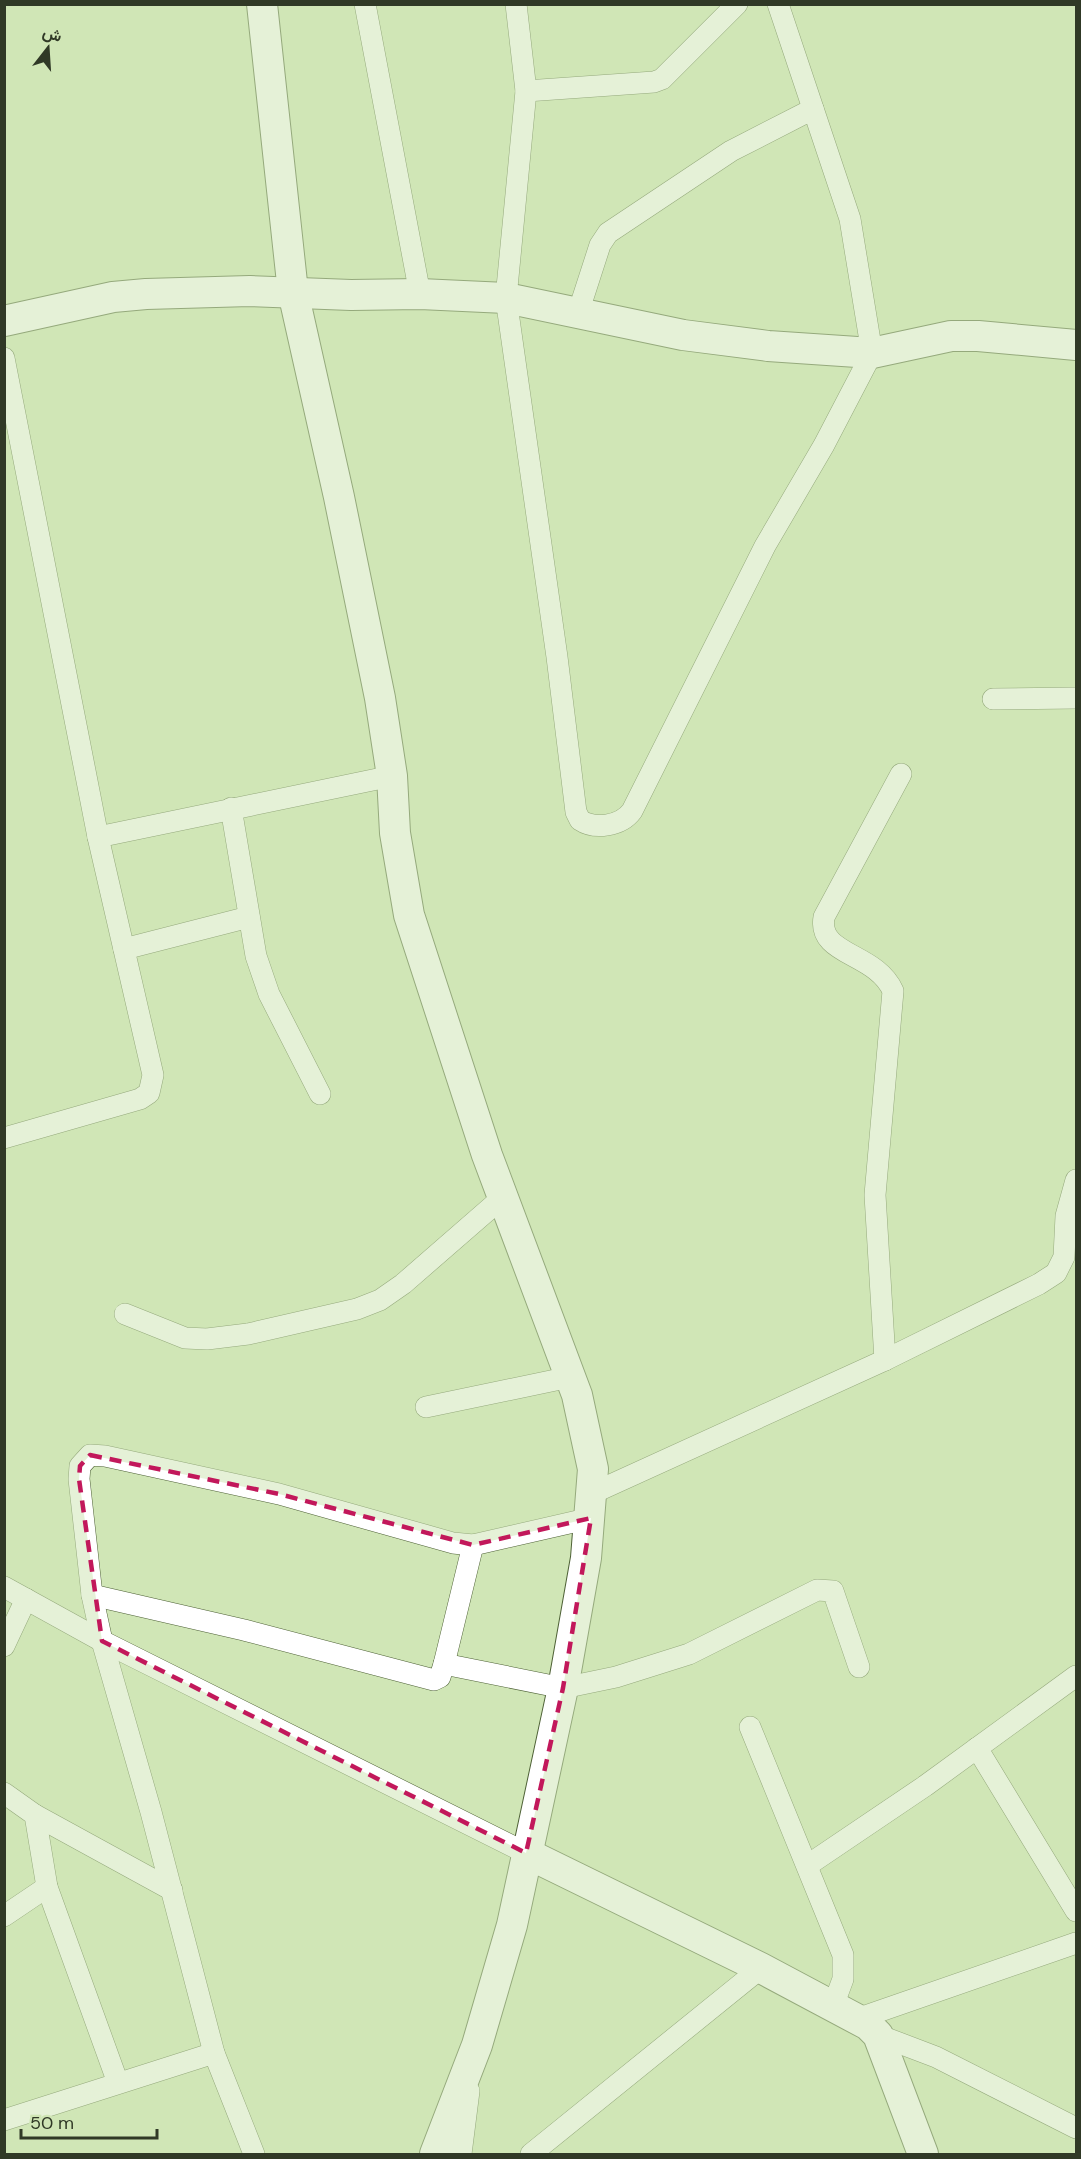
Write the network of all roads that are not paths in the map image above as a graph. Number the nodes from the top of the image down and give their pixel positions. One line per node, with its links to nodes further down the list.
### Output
1 (262, 4): 8 (main road)
2 (365, 4): 9 (street)
3 (516, 4): 6 (street)
4 (737, 4): 6 (street)
5 (778, 4): 7 (street)
6 (526, 91): 10 (street)
7 (813, 109): 11 (street); 14 (street)
8 (293, 292): 9 (main road); 12 (main road); 19 (main road)
9 (420, 294): 10 (main road)
10 (506, 298): 11 (main road); 14 (street)
11 (578, 313): 14 (main road)
12 (4, 321)
13 (1077, 345): 14 (main road)
14 (872, 353)
15 (4, 358): 21 (street)
16 (1077, 698): 17 (street)
17 (993, 699)
18 (901, 774): 31 (street)
19 (392, 776): 20 (street); 27 (main road)
20 (231, 807): 21 (street); 22 (street)
21 (98, 837): 23 (street)
22 (249, 917): 23 (street); 24 (street)
23 (124, 949): 25 (street)
24 (320, 1094)
25 (4, 1138)
26 (1077, 1180): 29 (street)
27 (503, 1197): 30 (street); 32 (main road)
28 (1077, 1255): 29 (street)
29 (1056, 1273): 31 (street)
30 (125, 1314)
31 (885, 1360): 34 (street)
32 (570, 1377): 33 (street); 34 (main road)
33 (426, 1407)
34 (592, 1505): 35 (street); 44 (main road)
35 (473, 1545): 37 (street); 41 (street)
36 (4, 1587): 38 (street)
37 (92, 1595): 39 (street); 41 (street)
38 (26, 1599): 39 (street); 40 (street)
39 (102, 1641): 49 (street); 52 (street)
40 (4, 1646)
41 (444, 1664): 44 (street)
42 (859, 1667): 44 (street)
43 (1077, 1676): 46 (street)
44 (563, 1688): 49 (main road)
45 (750, 1727): 50 (street)
46 (977, 1749): 50 (street); 53 (street)
47 (4, 1793): 48 (street)
48 (35, 1815): 51 (street); 52 (street)
49 (526, 1853): 56 (main road); 58 (main road)
50 (808, 1865): 57 (street)
51 (47, 1887): 54 (street); 60 (street)
52 (172, 1890): 59 (street)
53 (1077, 1911)
54 (4, 1916)
55 (1077, 1943): 57 (street)
56 (760, 1968): 57 (main road); 66 (street)
57 (856, 2020): 62 (street); 67 (main road)
58 (477, 2046): 64 (main road); 65 (street)
59 (214, 2053): 60 (street); 63 (street)
60 (118, 2083): 61 (street)
61 (4, 2120)
62 (1077, 2128)
63 (254, 2154)
64 (435, 2154)
65 (461, 2154)
66 (531, 2154)
67 (923, 2154)

